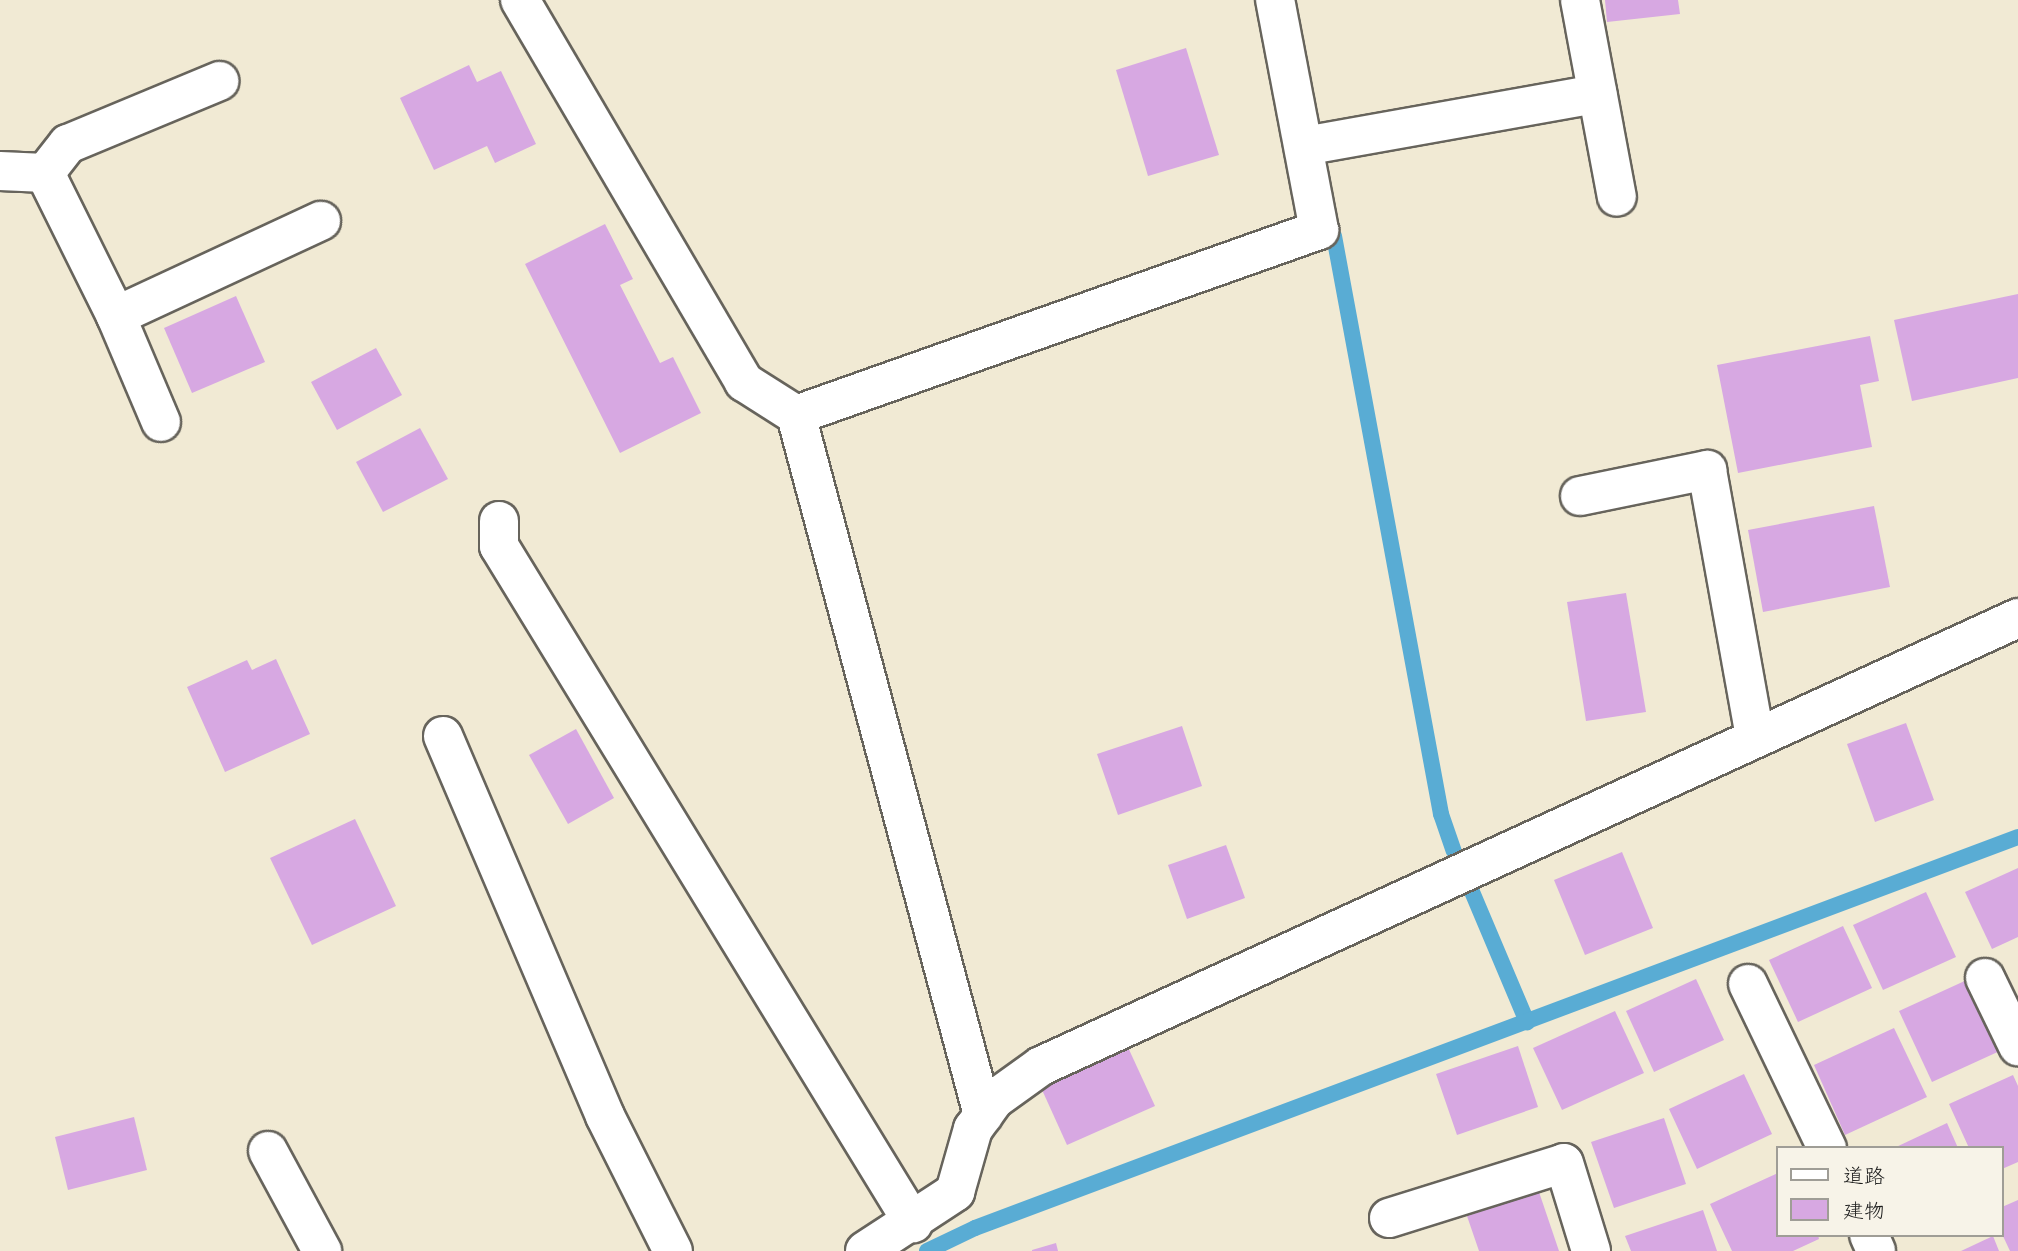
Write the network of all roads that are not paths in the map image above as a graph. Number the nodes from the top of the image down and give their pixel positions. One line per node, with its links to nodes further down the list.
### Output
1 (520, 0): 12 (street)
2 (1275, 0): 6 (street)
3 (1580, 0): 5 (street)
4 (219, 81): 8 (street)
5 (1597, 94): 6 (street); 9 (street)
6 (1304, 146): 12 (street)
7 (0, 172): 8 (street)
8 (45, 173): 11 (street)
9 (1617, 197)
10 (321, 221): 11 (street)
11 (117, 316): 13 (street)
12 (796, 415): 22 (street)
13 (161, 422)
14 (1580, 496): 18 (street)
15 (499, 522): 26 (street)
16 (2018, 618): 18 (street)
17 (443, 736): 28 (street)
18 (1755, 738): 22 (street)
19 (1985, 978): 21 (street)
20 (1748, 984): 23 (street)
21 (2018, 1046)
22 (983, 1115): 26 (street)
23 (1825, 1146)
24 (268, 1151): 27 (street)
25 (1389, 1218): 30 (street)
26 (913, 1223): 29 (street)
27 (322, 1251)
28 (673, 1251)
29 (865, 1251)
30 (1591, 1251)

